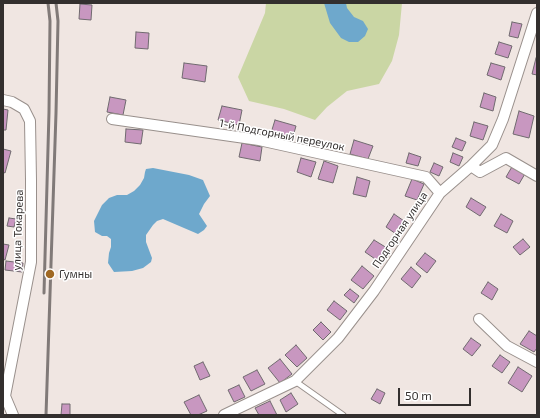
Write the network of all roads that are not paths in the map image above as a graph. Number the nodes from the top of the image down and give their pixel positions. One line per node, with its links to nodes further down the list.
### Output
1 (537, 13): 2 (street, Подгорная улица)
2 (536, 24): 5 (street, Подгорная улица)
3 (3, 100): 11 (street, улица Токарева)
4 (112, 119): 7 (street, 1-й Подгорный переулок)
5 (471, 166): 6 (street); 7 (street, Подгорная улица)
6 (537, 176)
7 (440, 193): 10 (street, Подгорная улица)
8 (479, 319): 9 (street)
9 (537, 362)
10 (295, 381): 13 (street, Подгорная улица); 14 (lane)
11 (4, 397): 12 (street)
12 (13, 415)
13 (224, 415)
14 (343, 415)

